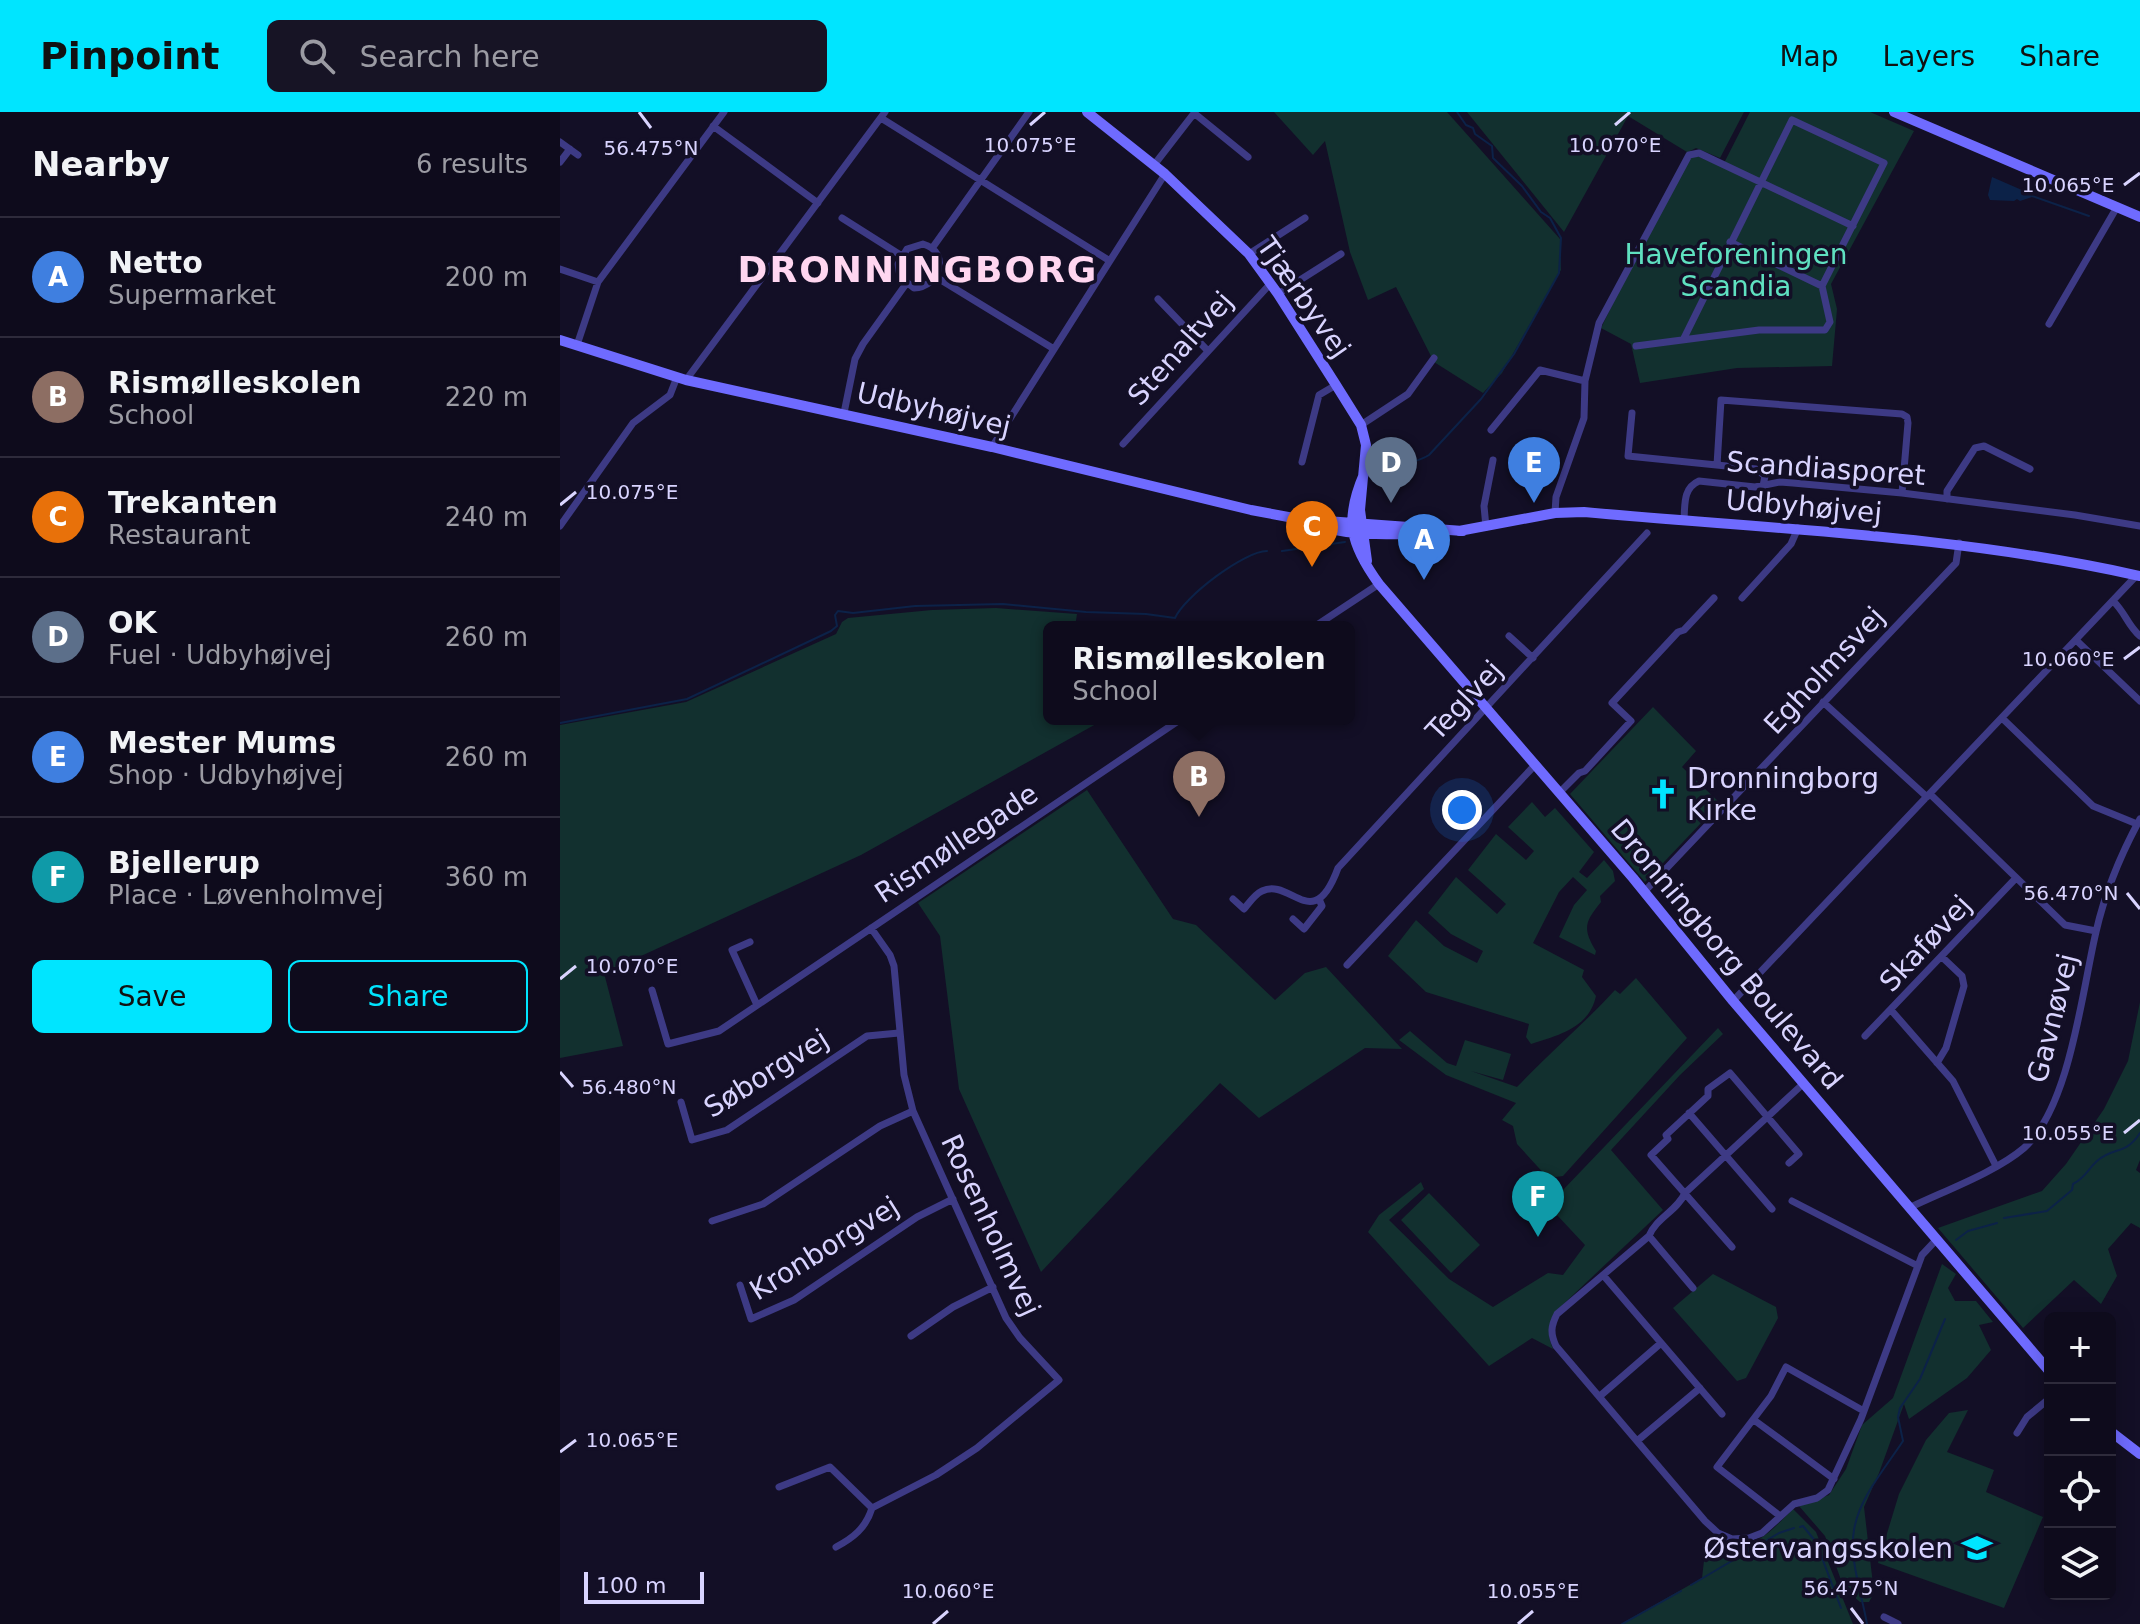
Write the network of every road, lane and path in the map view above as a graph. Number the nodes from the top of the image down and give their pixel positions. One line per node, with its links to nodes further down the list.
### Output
1 (724, 112): 7 (street)
2 (1029, 112): 15 (street)
3 (1087, 112): 13 (street, Tjærbyvej)
4 (1894, 112): 18 (street)
5 (1195, 113): 11 (street); 13 (street)
6 (883, 115): 15 (street); 17 (street)
7 (713, 126): 17 (street); 31 (street)
8 (560, 142): 9 (street)
9 (570, 149): 10 (street); 12 (street)
10 (578, 155)
11 (1248, 157)
12 (560, 162)
13 (1154, 165): 14 (street, Tjærbyvej)
14 (1165, 174): 25 (street, Tjærbyvej); 28 (street)
15 (980, 181): 24 (street); 28 (street)
16 (1760, 181): 22 (street); 22 (street); 23 (street); 46 (street)
17 (818, 203): 45 (street)
18 (2117, 207): 19 (street); 37 (street)
19 (2140, 217)
20 (842, 218): 27 (street)
21 (1305, 218): 25 (street)
22 (1853, 226): 34 (street)
23 (1730, 242): 34 (street); 38 (street)
24 (933, 247): 27 (street); 30 (street)
25 (1249, 254): 32 (street, Tjærbyvej)
26 (1341, 254): 35 (street)
27 (902, 256): 33 (street)
28 (1110, 261): 42 (street)
29 (560, 269): 31 (street)
30 (936, 277): 33 (street); 42 (street)
31 (598, 282): 40 (street)
32 (1271, 283): 35 (street, Tjærbyvej); 43 (street, Stenaltvej)
33 (906, 284): 48 (street)
34 (1822, 286): 38 (street)
35 (1278, 294): 47 (street, Tjærbyvej)
36 (1158, 299): 43 (street)
37 (2049, 324)
38 (1684, 338): 41 (street)
39 (560, 340): 40 (street, Udbyhøjvej)
40 (577, 345): 45 (street, Udbyhøjvej)
41 (1636, 346)
42 (1054, 349): 53 (street)
43 (1207, 350): 52 (street, Stenaltvej)
44 (1434, 358): 50 (street)
45 (682, 378): 48 (street, Udbyhøjvej); 63 (street)
46 (1585, 381): 51 (street); 61 (street)
47 (1336, 385): 50 (street, Tjærbyvej); 55 (street)
48 (844, 413): 53 (street, Udbyhøjvej)
49 (1632, 413): 56 (street)
50 (1361, 425): 65 (street, Tjærbyvej)
51 (1491, 430)
52 (1123, 444)
53 (992, 447): 65 (street, Udbyhøjvej)
54 (1493, 460): 66 (street)
55 (1302, 462)
56 (1717, 465): 58 (street); 59 (street)
57 (2030, 469): 60 (street, Scandiasporet)
58 (1763, 486): 59 (street, Scandiasporet); 62 (street, Scandiasporet)
59 (1902, 493): 60 (street, Scandiasporet)
60 (1947, 499): 64 (street, Scandiasporet)
61 (1555, 513): 62 (street, Udbyhøjvej); 66 (street, Udbyhøjvej)
62 (1684, 520): 67 (street, Udbyhøjvej)
63 (560, 526)
64 (2140, 526)
65 (1356, 527): 66 (street, Udbyhøjvej); 71 (street, Dronningborg Boulevard)
66 (1486, 527)
67 (1798, 528): 69 (street, Udbyhøjvej); 73 (street)
68 (1647, 533): 79 (street, Teglvej)
69 (1959, 543): 70 (street, Udbyhøjvej); 81 (street, Egholmsvej)
70 (2139, 575): 74 (street)
71 (1379, 584): 75 (street); 82 (street, Dronningborg Boulevard)
72 (1714, 598): 86 (street)
73 (1742, 598)
74 (2113, 601): 77 (street); 78 (street)
75 (1323, 621)
76 (1509, 636): 79 (street)
77 (2140, 636)
78 (2076, 640): 80 (street); 83 (street)
79 (1533, 658): 82 (street, Teglvej)
80 (2140, 701)
81 (1823, 702): 87 (street); 90 (street, Egholmsvej)
82 (1487, 709): 85 (street, Dronningborg Boulevard); 92 (street, Teglvej)
83 (2002, 718): 87 (street); 88 (street)
84 (1172, 725): 94 (street, Rismøllegade)
85 (1535, 765): 86 (street, Dronningborg Boulevard); 98 (street)
86 (1559, 793): 90 (street, Dronningborg Boulevard)
87 (1928, 796): 89 (street); 100 (street)
88 (2139, 821): 95 (street, Gavnøvej)
89 (2016, 878): 95 (street); 97 (street, Skaføvej)
90 (1644, 892): 100 (street, Dronningborg Boulevard)
91 (1233, 899): 92 (street)
92 (1319, 899): 93 (street, Teglvej)
93 (1293, 919)
94 (871, 928): 101 (street, Rismøllegade); 103 (street, Rosenholmvej)
95 (2096, 931): 113 (street, Gavnøvej)
96 (750, 942): 101 (street)
97 (1942, 957): 102 (street, Skaføvej); 105 (street)
98 (1347, 965)
99 (652, 990): 101 (street, Rismøllegade)
100 (1733, 1001): 106 (street, Dronningborg Boulevard)
101 (757, 1005)
102 (1891, 1010): 104 (street, Skaføvej); 105 (street)
103 (899, 1033): 107 (street, Søborgvej); 108 (street, Rosenholmvej)
104 (1865, 1036)
105 (1937, 1063): 113 (street)
106 (1804, 1083): 110 (street); 117 (street, Dronningborg Boulevard)
107 (681, 1102)
108 (913, 1111): 115 (street, Rosenholmvej); 119 (street)
109 (1689, 1113): 110 (street); 111 (street); 114 (street)
110 (1766, 1115): 111 (street); 112 (street)
111 (1725, 1154): 114 (street); 118 (street)
112 (1789, 1163)
113 (1996, 1166): 117 (street, Gavnøvej)
114 (1685, 1193): 120 (street); 122 (street)
115 (953, 1199): 125 (street, Kronborgvej); 126 (street, Rosenholmvej)
116 (1792, 1201): 123 (street)
117 (1911, 1207): 121 (street, Dronningborg Boulevard)
118 (1772, 1209)
119 (712, 1221)
120 (1649, 1236): 124 (street); 127 (street)
121 (1937, 1239): 123 (street); 130 (street, Dronningborg Boulevard)
122 (1732, 1247)
123 (1918, 1266): 134 (street)
124 (1603, 1275): 129 (street); 132 (street)
125 (740, 1285)
126 (993, 1287): 128 (street); 143 (street, Rosenholmvej)
127 (1693, 1288)
128 (911, 1336)
129 (1661, 1343): 131 (street); 132 (street)
130 (2044, 1365)
131 (1700, 1388): 135 (street); 139 (street)
132 (1600, 1396): 139 (street)
133 (2044, 1403): 137 (street)
134 (1862, 1410): 136 (street); 141 (street)
135 (1722, 1414)
136 (1754, 1420): 141 (street); 144 (street)
137 (2017, 1433)
138 (2116, 1436): 140 (street)
139 (1637, 1441): 144 (street)
140 (2140, 1454)
141 (1834, 1479): 144 (street)
142 (779, 1487): 143 (street)
143 (872, 1508): 145 (street)
144 (1780, 1516)
145 (836, 1547)
146 (1884, 1617): 147 (street)
147 (1898, 1624)

